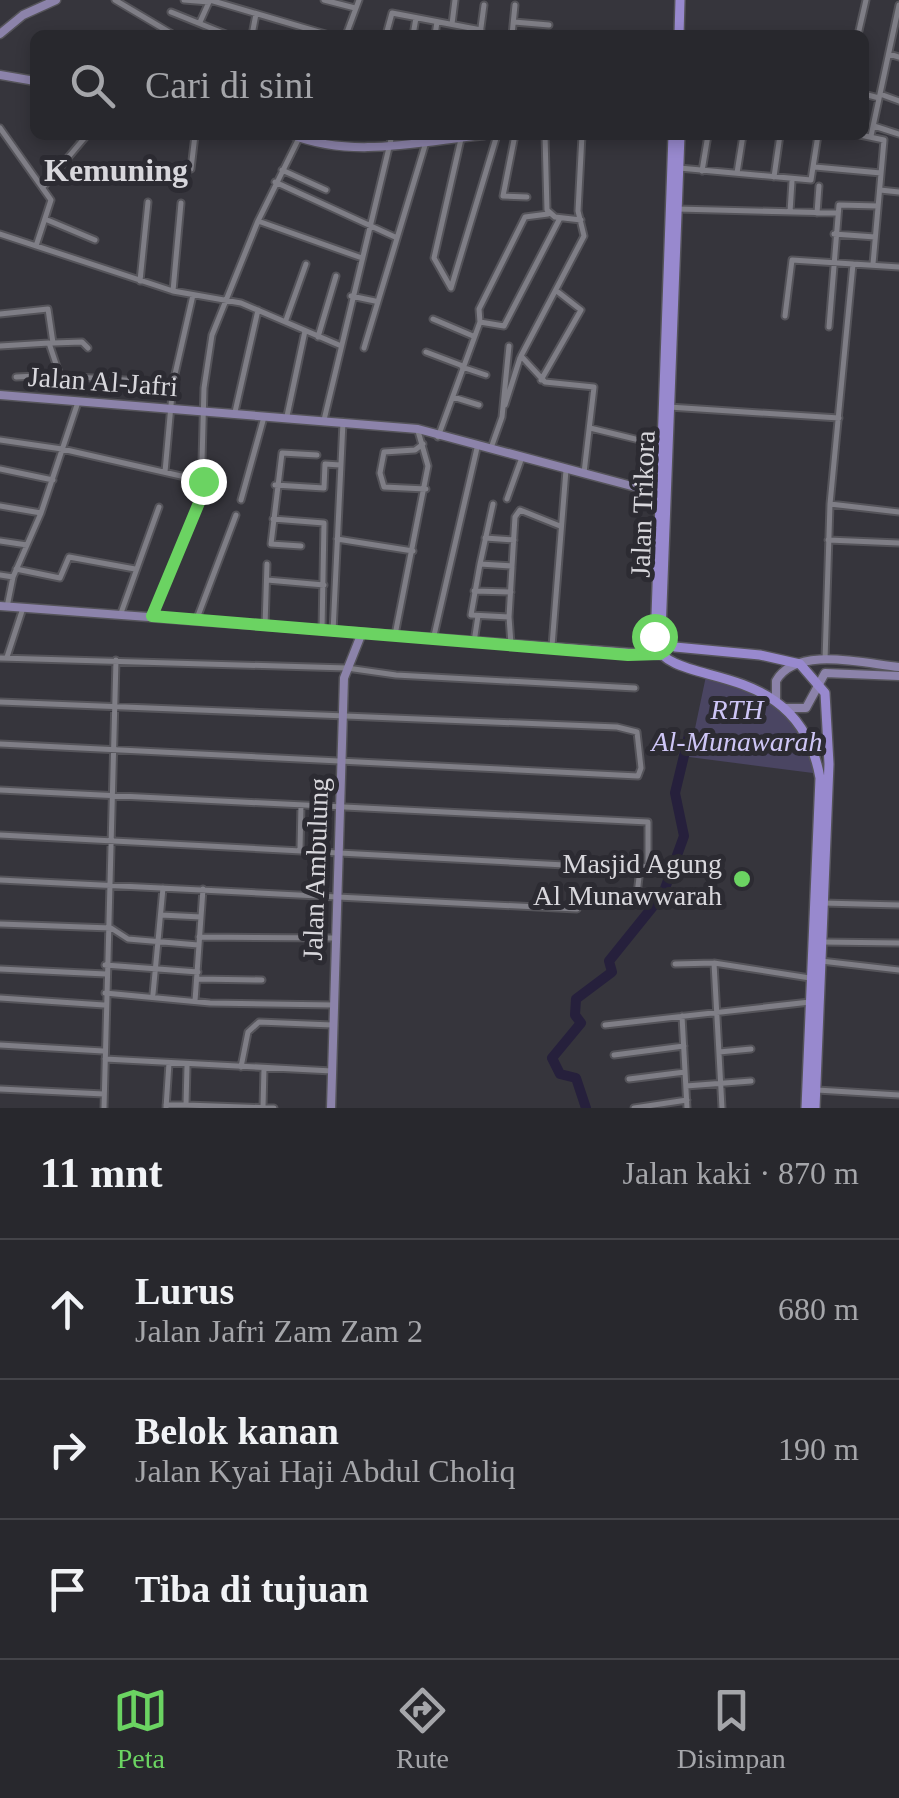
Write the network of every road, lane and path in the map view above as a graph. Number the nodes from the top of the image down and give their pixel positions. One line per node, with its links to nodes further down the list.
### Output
1 (56, 0): 35 (street)
2 (116, 0): 22 (street)
3 (184, 0): 9 (street)
4 (324, 0): 13 (street)
5 (359, 0): 13 (street)
6 (455, 0): 20 (street)
7 (683, 0): 33 (main road)
8 (866, 0): 34 (street)
9 (210, 1): 15 (street); 17 (street)
10 (484, 5): 31 (street)
11 (515, 5): 19 (street)
12 (899, 6): 36 (street)
13 (355, 8): 26 (street)
14 (171, 12): 17 (street)
15 (256, 14): 24 (street); 25 (street)
16 (416, 18): 18 (street); 27 (street); 28 (street)
17 (200, 22): 23 (street)
18 (436, 22): 20 (street); 29 (street)
19 (514, 22): 21 (street); 32 (street)
20 (452, 24): 30 (street)
21 (549, 25)
22 (166, 30)
23 (217, 30)
24 (253, 30)
25 (312, 30)
26 (348, 30)
27 (387, 30)
28 (413, 30)
29 (435, 30)
30 (473, 30)
31 (480, 30)
32 (513, 30)
33 (683, 30)
34 (859, 30)
35 (0, 34)
36 (889, 54): 37 (street); 41 (street)
37 (899, 57)
38 (0, 76): 39 (street)
39 (30, 80)
40 (869, 95): 41 (street)
41 (879, 96): 42 (street); 43 (street)
42 (899, 101)
43 (874, 126): 45 (street); 46 (street)
44 (0, 128): 74 (street)
45 (899, 134)
46 (871, 136): 70 (street)
47 (83, 140): 74 (street)
48 (194, 140): 66 (street)
49 (300, 140): 67 (street)
50 (315, 140): 51 (street)
51 (390, 140): 52 (street); 92 (street)
52 (426, 140): 96 (street)
53 (464, 140): 54 (street)
54 (495, 140)
55 (514, 140): 79 (street)
56 (545, 140): 87 (street)
57 (582, 140): 90 (street)
58 (676, 140): 65 (main road, Jalan Trikora)
59 (676, 140): 156 (main road, Jalan Trikora)
60 (707, 140): 68 (street)
61 (742, 140): 69 (street)
62 (779, 140): 71 (street)
63 (818, 140): 64 (street)
64 (815, 167): 70 (street); 71 (street)
65 (679, 168): 68 (street); 83 (main road, Jalan Trikora)
66 (191, 169)
67 (282, 170): 73 (street); 76 (street)
68 (702, 171): 69 (street)
69 (736, 173): 71 (street)
70 (881, 173): 77 (street)
71 (774, 176)
72 (792, 180): 84 (street)
73 (275, 182): 91 (street); 92 (street)
74 (44, 186): 89 (street)
75 (819, 186): 85 (street)
76 (326, 190)
77 (880, 190): 78 (street); 82 (street)
78 (899, 192)
79 (527, 197)
80 (148, 202): 106 (street)
81 (180, 203): 107 (street)
82 (878, 206): 86 (street); 95 (street)
83 (677, 209): 84 (street); 141 (main road, Jalan Trikora)
84 (790, 212): 85 (street)
85 (817, 213): 86 (street)
86 (837, 213): 94 (street)
87 (548, 214): 88 (street); 118 (street)
88 (560, 218): 90 (street); 118 (street)
89 (44, 219): 97 (street); 98 (street)
90 (581, 220): 108 (street)
91 (258, 221): 99 (street); 111 (street)
92 (370, 222): 96 (street); 99 (street)
93 (0, 234): 98 (street)
94 (834, 234): 95 (street); 100 (street)
95 (875, 236): 103 (street)
96 (396, 238): 112 (street)
97 (95, 240)
98 (36, 248): 106 (street)
99 (362, 258): 110 (street)
100 (832, 260): 102 (street); 115 (street); 119 (street)
101 (306, 264): 117 (street)
102 (854, 264): 103 (street); 148 (street)
103 (872, 264): 104 (street)
104 (899, 267)
105 (336, 276): 122 (street)
106 (140, 281): 107 (street)
107 (173, 292): 109 (street)
108 (558, 292): 130 (street); 135 (street)
109 (193, 294): 111 (street); 136 (street)
110 (351, 296): 112 (street); 124 (street)
111 (224, 299): 113 (street); 143 (street)
112 (375, 301): 128 (street)
113 (258, 310): 117 (street); 144 (street)
114 (0, 314): 123 (street)
115 (785, 316)
116 (433, 319): 121 (street)
117 (286, 320): 120 (street)
118 (480, 322): 121 (street)
119 (829, 327)
120 (306, 330): 122 (street); 146 (street)
121 (474, 336): 131 (street)
122 (318, 337): 124 (street)
123 (51, 343): 125 (street); 127 (street); 132 (street)
124 (339, 345): 149 (street)
125 (0, 346)
126 (509, 346): 147 (street)
127 (88, 348)
128 (364, 348)
129 (426, 352): 131 (street)
130 (521, 356): 135 (street); 147 (street)
131 (463, 366): 133 (street); 138 (street)
132 (58, 375): 134 (street); 136 (street)
133 (486, 375)
134 (16, 377)
135 (541, 380): 151 (street)
136 (173, 383): 142 (street)
137 (0, 395): 139 (street, Jalan Al-Jafri)
138 (452, 396): 140 (street); 153 (street)
139 (78, 401): 142 (street, Jalan Al-Jafri); 158 (street)
140 (478, 405)
141 (669, 407): 148 (street); 188 (main road, Jalan Trikora)
142 (170, 409): 143 (street, Jalan Al-Jafri); 165 (street)
143 (203, 410): 144 (street, Jalan Al-Jafri); 168 (street)
144 (234, 412): 145 (street, Jalan Al-Jafri)
145 (264, 414): 146 (street, Jalan Al-Jafri); 173 (street)
146 (287, 416): 149 (street, Jalan Al-Jafri)
147 (502, 416): 159 (street)
148 (839, 418): 175 (street)
149 (324, 420): 150 (street, Jalan Al-Jafri)
150 (343, 422): 152 (street, Jalan Al-Jafri); 162 (street)
151 (590, 428): 156 (street); 166 (street)
152 (418, 429): 153 (street, Jalan Al-Jafri); 155 (street)
153 (438, 437): 157 (street, Jalan Al-Jafri)
154 (0, 440): 158 (street)
155 (423, 444): 170 (street); 170 (street)
156 (660, 445): 171 (main road, Jalan Trikora)
157 (477, 448): 159 (street, Jalan Al-Jafri); 215 (street)
158 (62, 449): 165 (street); 167 (street)
159 (490, 450): 161 (street, Jalan Al-Jafri)
160 (318, 455): 169 (street)
161 (521, 460): 164 (street, Jalan Al-Jafri); 172 (street)
162 (340, 466): 169 (street); 184 (street)
163 (0, 469): 167 (street)
164 (566, 470): 166 (street, Jalan Al-Jafri); 182 (street)
165 (165, 472): 168 (street)
166 (584, 475): 171 (street, Jalan Al-Jafri)
167 (53, 480): 179 (street)
168 (203, 481): 207 (street)
169 (276, 485): 181 (street)
170 (426, 489): 192 (street)
171 (658, 493): 188 (main road, Jalan Trikora)
172 (507, 499)
173 (242, 500)
174 (493, 504): 183 (street)
175 (830, 504): 178 (street); 186 (street)
176 (0, 506): 179 (street)
177 (159, 507): 196 (street)
178 (899, 512)
179 (41, 514): 190 (street)
180 (236, 515): 209 (street)
181 (273, 518): 191 (street); 200 (street)
182 (560, 526): 185 (street); 218 (street)
183 (485, 538): 185 (street); 194 (street)
184 (337, 540): 192 (street); 212 (street)
185 (514, 540): 195 (street)
186 (828, 540): 189 (street); 222 (street)
187 (0, 542): 190 (street)
188 (660, 542): 219 (main road, Jalan Trikora); 223 (main road, Jalan Trikora)
189 (899, 543)
190 (26, 545): 197 (street)
191 (301, 546)
192 (413, 551): 214 (street)
193 (267, 564): 199 (street)
194 (480, 564): 195 (street); 201 (street)
195 (512, 566): 202 (street)
196 (135, 569): 197 (street); 205 (street)
197 (15, 573): 198 (street); 203 (street)
198 (0, 575)
199 (266, 580): 200 (street); 210 (street)
200 (324, 585): 211 (street)
201 (474, 590): 202 (street); 206 (street)
202 (511, 592): 208 (street)
203 (4, 606): 204 (street)
204 (23, 608): 205 (street); 220 (street)
205 (121, 613): 207 (street)
206 (478, 615): 208 (street); 216 (street)
207 (152, 616): 209 (street)
208 (510, 617): 217 (street)
209 (196, 621): 210 (street)
210 (264, 628): 211 (street)
211 (322, 632): 212 (street)
212 (333, 632): 213 (street)
213 (361, 635): 214 (street); 225 (street, Jalan Ambulung)
214 (395, 638): 215 (street)
215 (433, 640): 216 (street)
216 (474, 642): 217 (street)
217 (511, 644): 218 (street)
218 (552, 649): 219 (street)
219 (660, 654): 230 (main road)
220 (3, 658): 221 (street)
221 (116, 660): 225 (street); 231 (street)
222 (825, 660): 223 (street); 224 (street)
223 (800, 664): 227 (main road); 230 (street)
224 (899, 667)
225 (347, 668): 228 (street); 232 (street, Jalan Ambulung)
226 (899, 676): 227 (street)
227 (819, 681): 230 (street); 244 (main road)
228 (635, 688)
229 (0, 702): 231 (street)
230 (780, 704): 244 (main road)
231 (114, 705): 232 (street); 234 (street)
232 (342, 715): 235 (street, Jalan Ambulung); 235 (street)
233 (0, 744): 234 (street)
234 (114, 747): 235 (street); 237 (street)
235 (342, 758): 239 (street, Jalan Ambulung)
236 (0, 790): 237 (street)
237 (111, 794): 238 (street); 241 (street)
238 (301, 804): 239 (street); 242 (street)
239 (337, 806): 243 (street, Jalan Ambulung); 245 (street)
240 (0, 835): 241 (street)
241 (111, 838): 242 (street); 247 (street)
242 (300, 849): 243 (street)
243 (336, 851): 245 (street); 251 (street, Jalan Ambulung)
244 (820, 851): 252 (main road); 273 (main road)
245 (640, 870): 250 (street)
246 (0, 880): 247 (street)
247 (109, 883): 248 (street); 258 (street)
248 (163, 887): 249 (street); 255 (street)
249 (203, 888): 251 (street); 256 (street)
250 (637, 894)
251 (334, 896): 254 (street); 259 (street, Jalan Ambulung)
252 (823, 903): 253 (street); 262 (main road)
253 (899, 905)
254 (577, 909)
255 (161, 914): 256 (street); 261 (street)
256 (201, 917): 260 (street)
257 (0, 924): 258 (street)
258 (106, 928): 261 (street); 267 (street)
259 (336, 938): 260 (street); 281 (street, Jalan Ambulung)
260 (199, 941): 261 (street); 272 (street)
261 (158, 942): 268 (street)
262 (822, 942): 263 (street); 264 (main road)
263 (899, 943)
264 (821, 961): 270 (street); 296 (main road)
265 (714, 962): 266 (street); 273 (street); 282 (street)
266 (674, 964)
267 (105, 965): 268 (street); 271 (street)
268 (156, 968): 272 (street); 276 (street)
269 (0, 969): 271 (street)
270 (899, 970)
271 (106, 974): 275 (street)
272 (198, 975): 274 (street); 278 (street)
273 (811, 979): 279 (main road)
274 (262, 980)
275 (105, 992): 276 (street); 280 (street)
276 (154, 994): 278 (street)
277 (0, 998): 280 (street)
278 (196, 1001): 281 (street)
279 (810, 1002): 282 (street); 296 (main road)
280 (104, 1005): 289 (street)
281 (333, 1005): 284 (street, Jalan Ambulung)
282 (716, 1012): 283 (street); 290 (street)
283 (682, 1016): 285 (street); 287 (street)
284 (332, 1025): 295 (street); 298 (street, Jalan Ambulung)
285 (606, 1025)
286 (0, 1046): 289 (street)
287 (684, 1046): 291 (street); 299 (street)
288 (751, 1049): 290 (street)
289 (103, 1051): 292 (street)
290 (718, 1052): 302 (street)
291 (614, 1054)
292 (104, 1059): 293 (street); 306 (street)
293 (169, 1063): 294 (street); 310 (street)
294 (187, 1065): 295 (street); 309 (street)
295 (241, 1067): 297 (street)
296 (812, 1067): 305 (main road); 317 (main road)
297 (264, 1068): 298 (street); 312 (street)
298 (332, 1071): 314 (street, Jalan Ambulung)
299 (685, 1072): 300 (street); 303 (street)
300 (629, 1079)
301 (752, 1081): 302 (street)
302 (720, 1084): 303 (street); 316 (street)
303 (686, 1086): 308 (street)
304 (0, 1089): 306 (street)
305 (815, 1090): 307 (street); 318 (main road)
306 (104, 1094): 311 (street)
307 (899, 1094)
308 (687, 1104): 315 (street)
309 (186, 1105): 310 (street); 312 (street)
310 (166, 1106)
311 (104, 1108)
312 (264, 1108): 313 (street)
313 (274, 1108)
314 (331, 1108)
315 (634, 1108)
316 (722, 1108)
317 (806, 1108)
318 (815, 1108)

